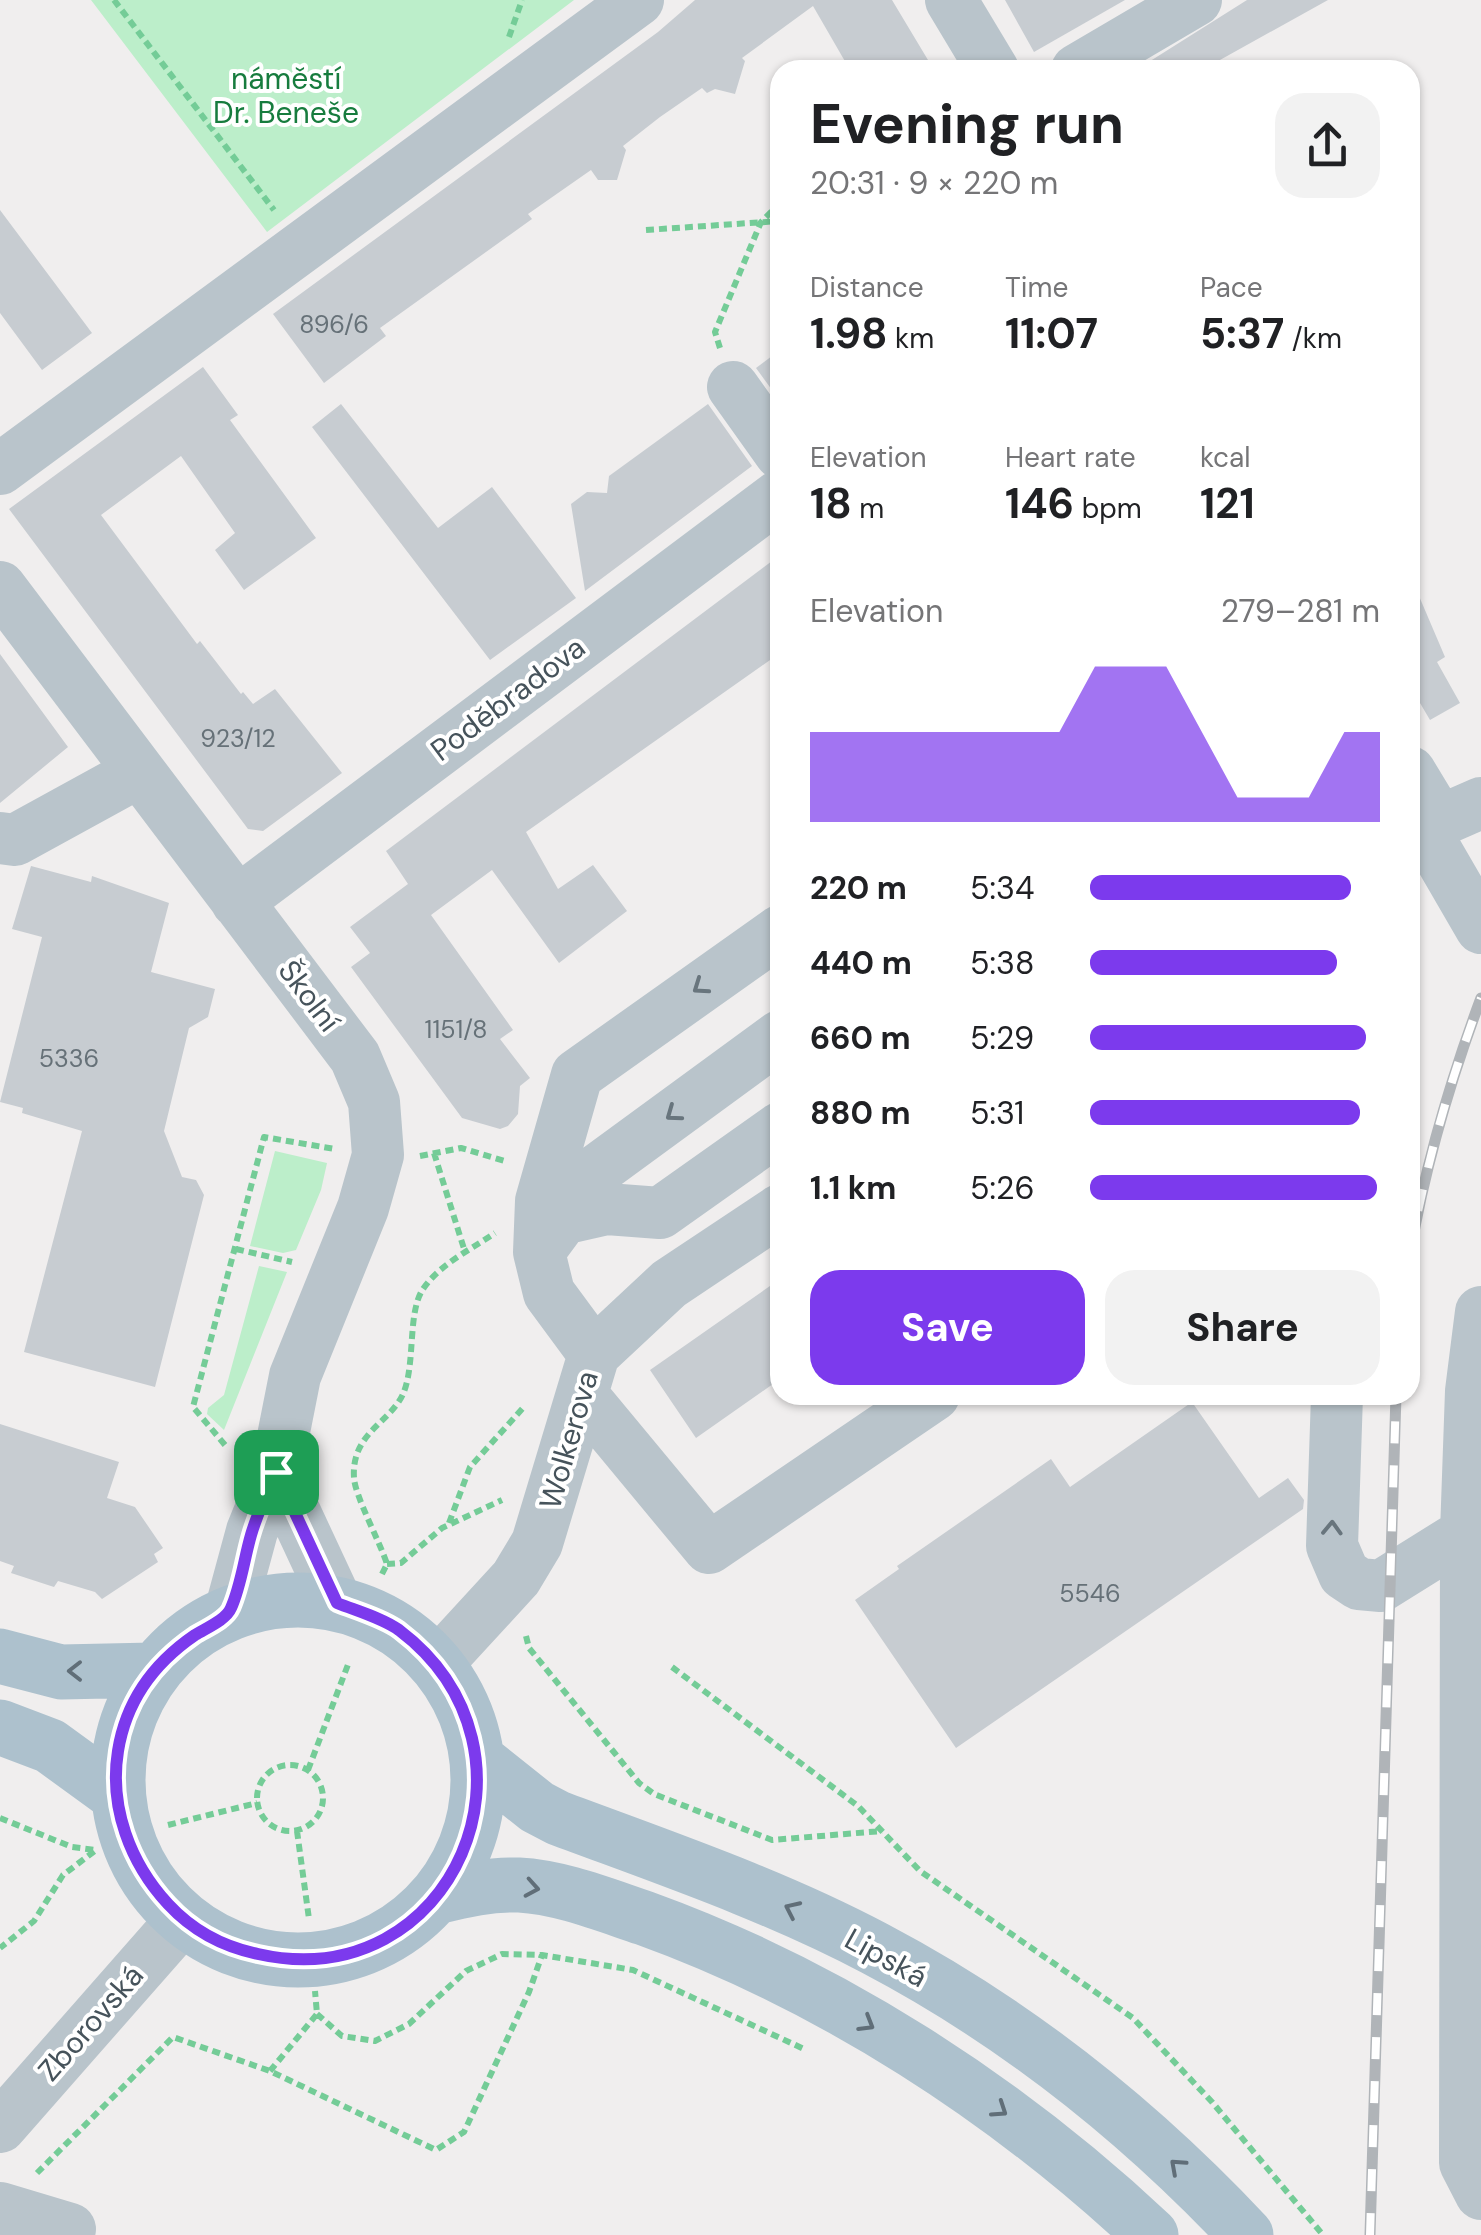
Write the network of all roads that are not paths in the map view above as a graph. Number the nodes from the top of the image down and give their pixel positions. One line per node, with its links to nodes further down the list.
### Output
1 (638, 0): 8 (street)
2 (951, 0): 4 (street)
3 (1196, 0): 5 (street)
4 (987, 60)
5 (1093, 60)
6 (733, 387): 7 (street)
7 (770, 439)
8 (0, 469)
9 (770, 503): 15 (street, Poděbradova)
10 (0, 587): 11 (street, Školní)
11 (139, 772): 14 (street); 15 (street, Školní)
12 (1420, 790): 13 (street)
13 (1438, 821): 16 (street)
14 (5, 852)
15 (236, 902): 26 (street, Školní)
16 (1481, 928)
17 (770, 938): 21 (street, one-way to 21)
18 (770, 1043): 21 (street, one-way to 21)
19 (770, 1135): 21 (street)
20 (770, 1217): 23 (street, Wolkerova)
21 (521, 1240): 23 (street)
22 (1481, 1312): 27 (street)
23 (588, 1375): 24 (street); 31 (street, Wolkerova)
24 (919, 1405)
25 (1337, 1405): 27 (street, one-way to 25)
26 (276, 1472): 28 (street); 29 (street, Školní)
27 (1466, 1532): 39 (street)
28 (337, 1603): 29 (main road); 31 (main road)
29 (230, 1612): 32 (main road)
30 (0, 1656): 32 (main road, one-way to 30)
31 (437, 1664): 34 (main road)
32 (152, 1670): 35 (main road)
33 (0, 1728): 35 (main road)
34 (478, 1760): 36 (main road); 44 (main road, Lipská, one-way to 34)
35 (116, 1794): 37 (main road)
36 (436, 1898): 37 (main road); 41 (main road, one-way to 41)
37 (182, 1920): 38 (street, Zborovská)
38 (0, 2127)
39 (1476, 2173)
40 (7, 2210): 42 (street)
41 (1108, 2214): 43 (main road)
42 (70, 2229)
43 (1152, 2235)
44 (1246, 2235)

